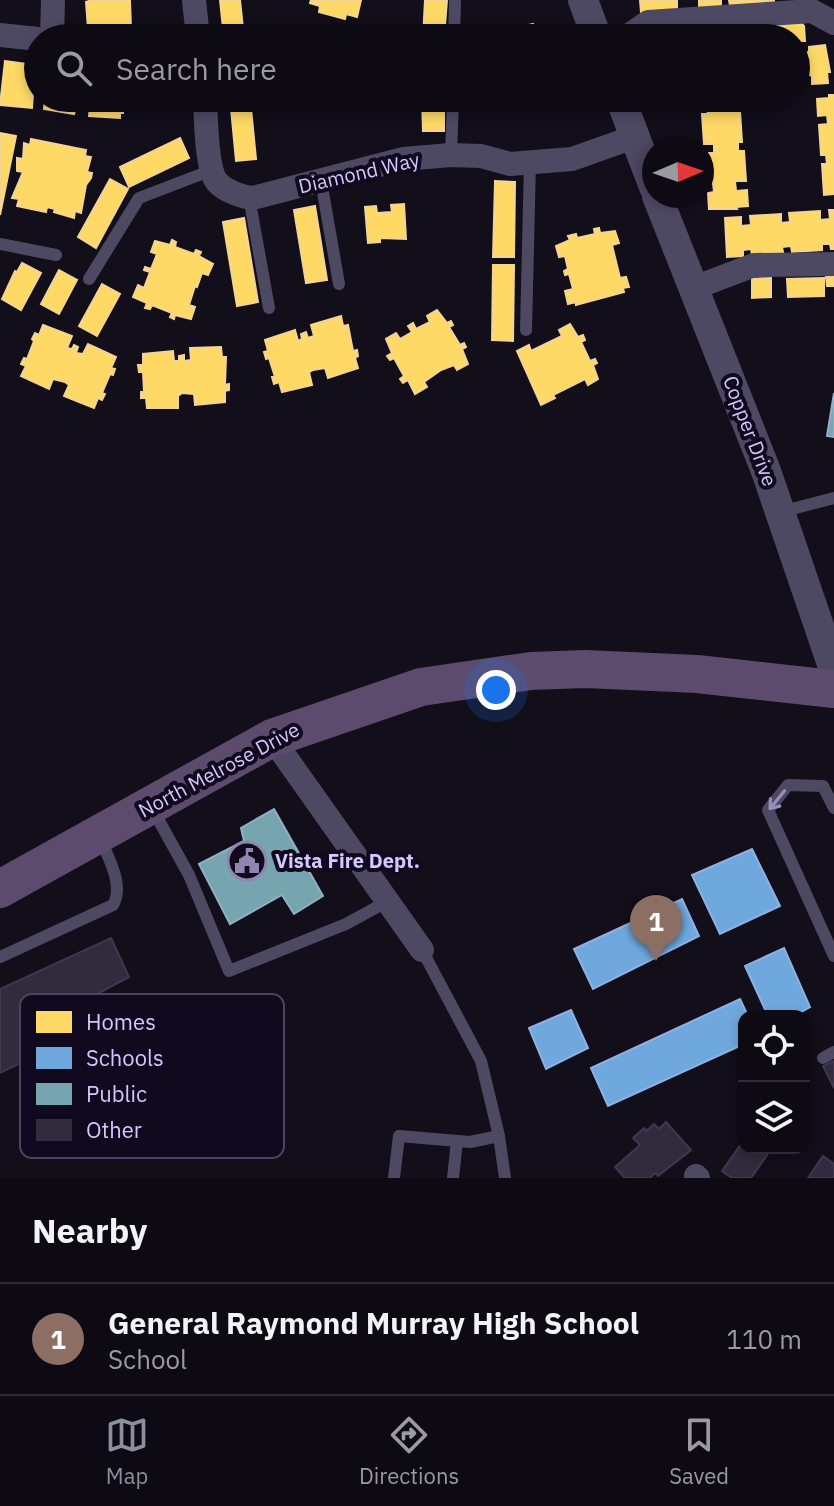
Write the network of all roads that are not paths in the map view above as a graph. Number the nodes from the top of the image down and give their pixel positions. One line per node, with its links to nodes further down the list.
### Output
1 (53, 0): 6 (street)
2 (194, 0): 7 (street)
3 (455, 0): 8 (lane)
4 (583, 0): 9 (street)
5 (834, 23): 10 (street)
6 (52, 24)
7 (197, 24)
8 (454, 24)
9 (592, 24)
10 (645, 24)
11 (0, 35): 12 (street)
12 (24, 38)
13 (206, 112): 20 (street)
14 (453, 112): 17 (lane)
15 (625, 112): 16 (street)
16 (634, 137): 18 (street); 19 (street, Diamond Way)
17 (451, 155): 19 (street, Diamond Way); 21 (street, Diamond Way)
18 (642, 157)
19 (530, 162): 31 (lane)
20 (212, 170): 22 (street); 27 (lane)
21 (321, 181): 22 (street, Diamond Way); 28 (lane)
22 (249, 197): 30 (lane)
23 (662, 208): 29 (street, Copper Drive)
24 (0, 244): 25 (lane)
25 (56, 255)
26 (834, 264): 29 (street)
27 (89, 279)
28 (339, 284)
29 (694, 288): 33 (street, Copper Drive)
30 (269, 308)
31 (526, 330)
32 (834, 498): 33 (lane)
33 (780, 512): 34 (street, Copper Drive)
34 (834, 670)
35 (834, 689): 36 (main road, North Melrose Drive)
36 (272, 738): 37 (main road, North Melrose Drive); 41 (street)
37 (150, 805): 39 (main road, North Melrose Drive); 41 (lane)
38 (834, 808): 43 (lane, one-way to 43)
39 (98, 834): 40 (main road, North Melrose Drive); 44 (lane)
40 (0, 889)
41 (388, 901): 42 (street)
42 (422, 950): 45 (lane)
43 (834, 956)
44 (0, 957)
45 (499, 1136): 46 (lane); 49 (lane)
46 (457, 1141): 47 (lane); 48 (lane)
47 (394, 1178)
48 (453, 1178)
49 (505, 1178)

